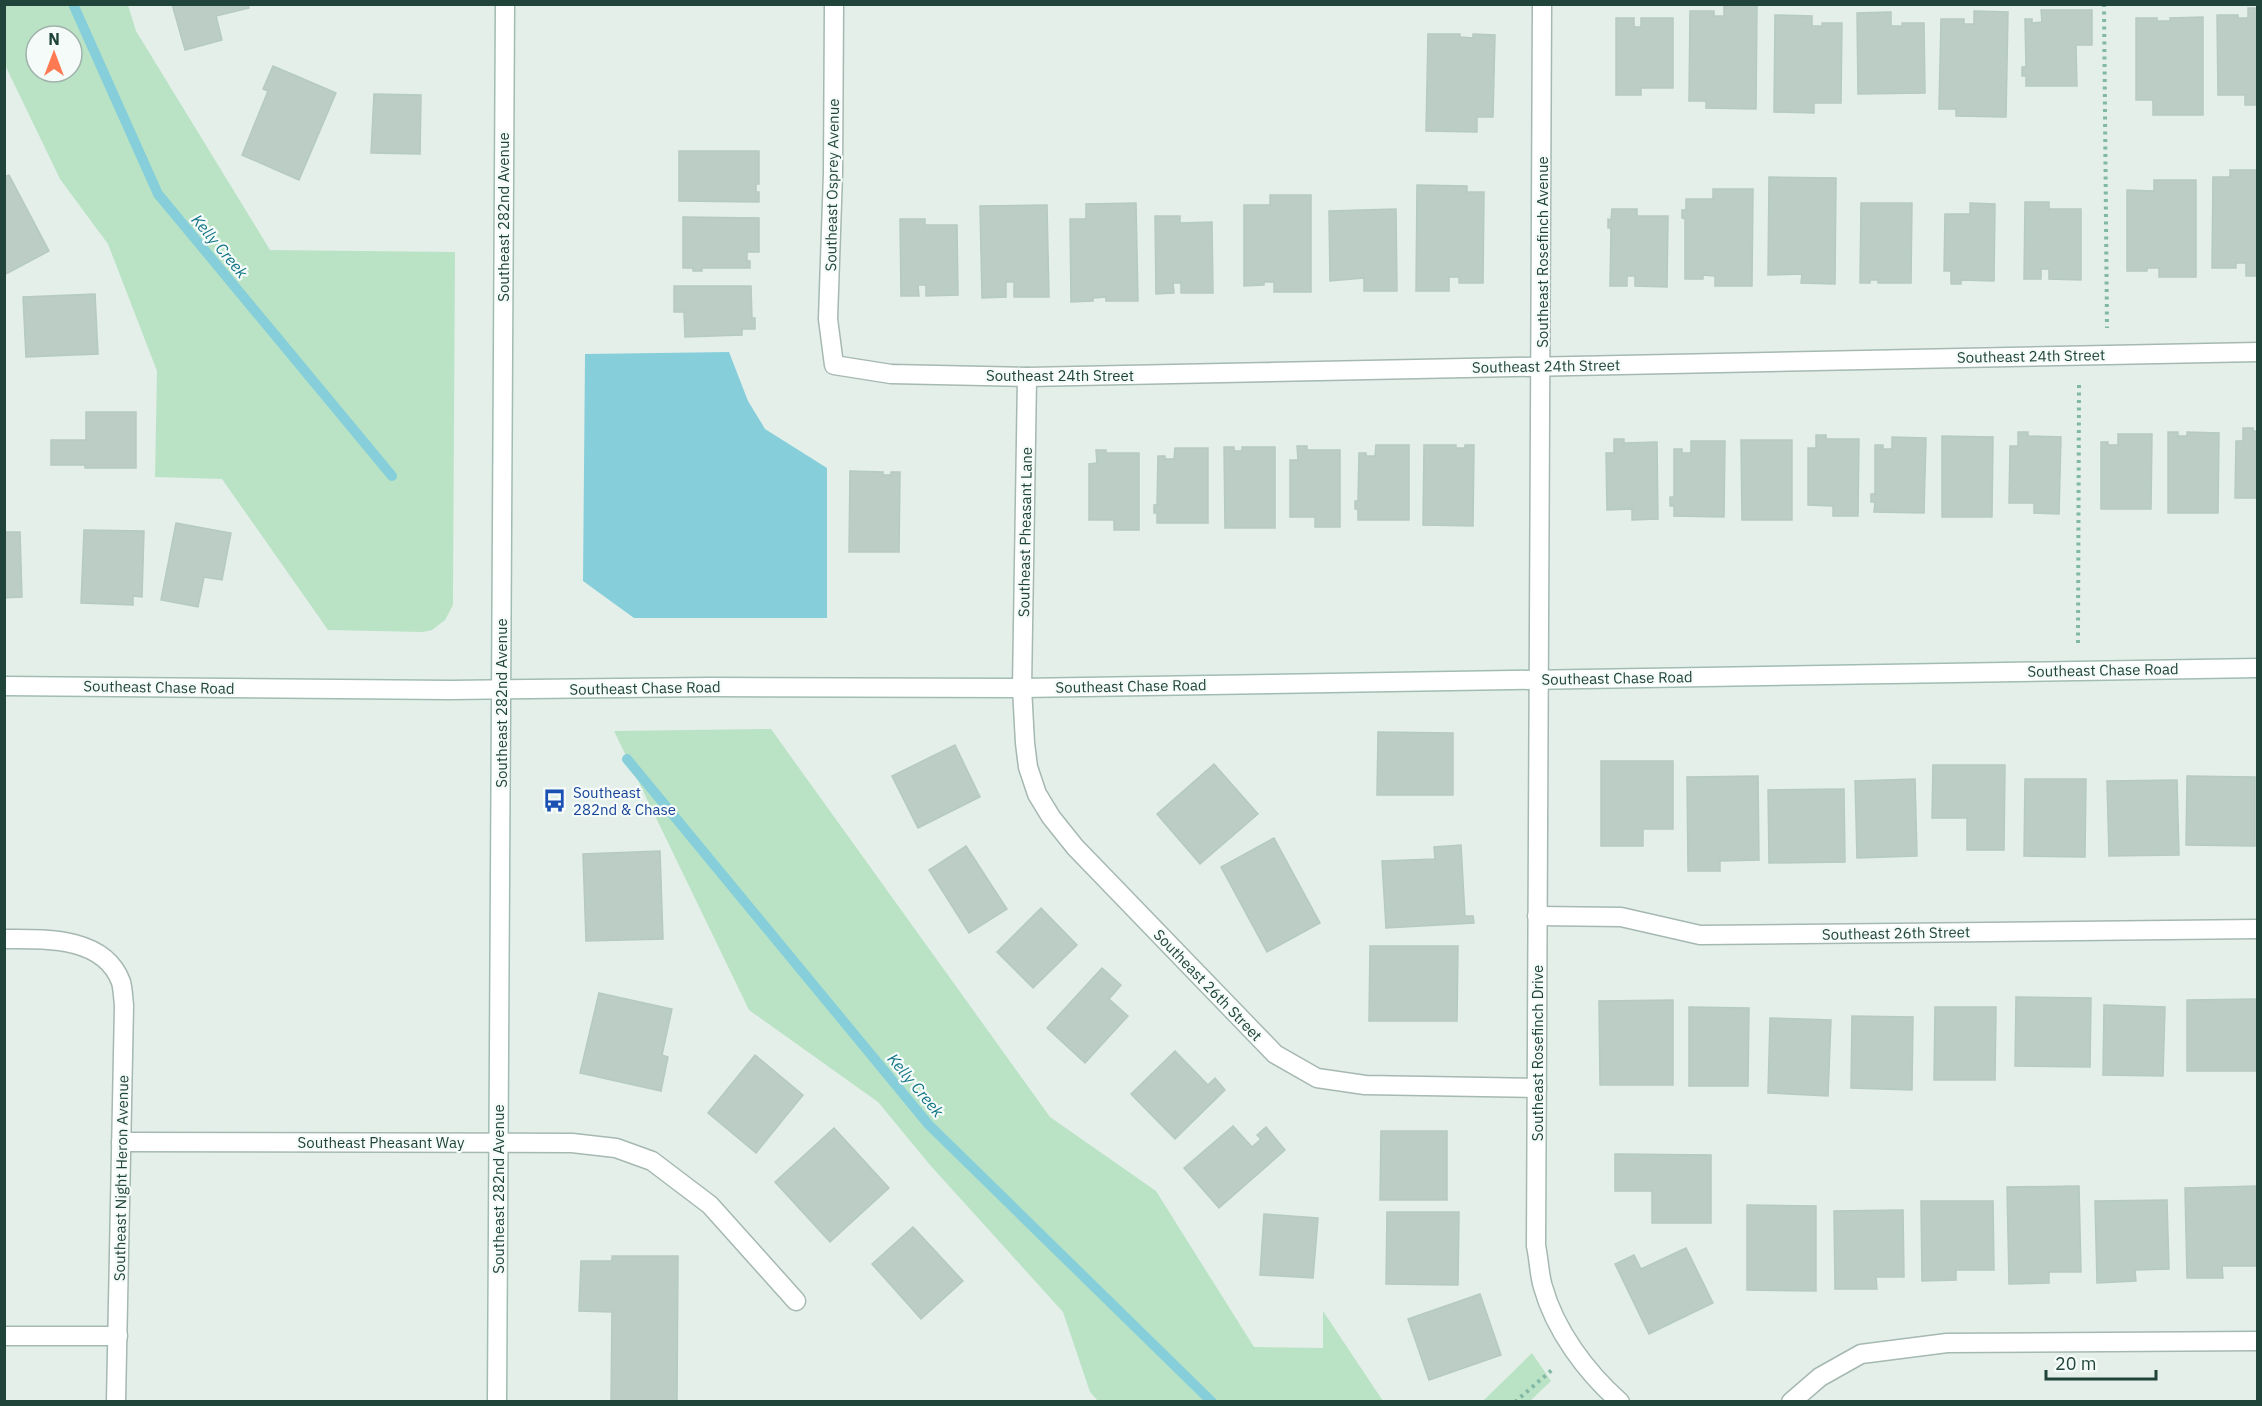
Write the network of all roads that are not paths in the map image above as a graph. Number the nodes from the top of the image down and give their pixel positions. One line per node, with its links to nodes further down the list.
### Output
1 (505, 4): 12 (street, Southeast 282nd Avenue)
2 (834, 4): 5 (street, Southeast Osprey Avenue)
3 (1542, 4): 6 (street, Southeast Rosefinch Avenue)
4 (2258, 352): 6 (street, Southeast 24th Street)
5 (834, 365): 7 (street, Southeast 24th Street)
6 (1542, 366): 7 (street, Southeast 24th Street); 9 (street, Southeast Rosefinch Avenue)
7 (1027, 377): 11 (street, Southeast Pheasant Lane)
8 (2258, 668): 9 (street, Southeast Chase Road)
9 (1537, 679): 11 (street, Southeast Chase Road); 13 (street, Southeast Rosefinch Drive)
10 (4, 686): 12 (street, Southeast Chase Road)
11 (1022, 688): 12 (street, Southeast Chase Road); 16 (street, Southeast 26th Street)
12 (501, 690): 18 (street, Southeast 282nd Avenue)
13 (1537, 916): 14 (street, Southeast 26th Street); 16 (street, Southeast Rosefinch Drive)
14 (2258, 929)
15 (4, 939): 17 (street, Southeast Night Heron Avenue)
16 (1537, 1088): 25 (street, Southeast Rosefinch Drive)
17 (121, 1142): 18 (street, Southeast Pheasant Way); 21 (street, Southeast Night Heron Avenue)
18 (499, 1142): 19 (street, Southeast Pheasant Way); 24 (street, Southeast 282nd Avenue)
19 (796, 1301)
20 (4, 1336): 21 (street)
21 (117, 1336): 23 (street, Southeast Night Heron Avenue)
22 (2258, 1341): 26 (street)
23 (116, 1401)
24 (497, 1401)
25 (1620, 1401)
26 (1791, 1401)

